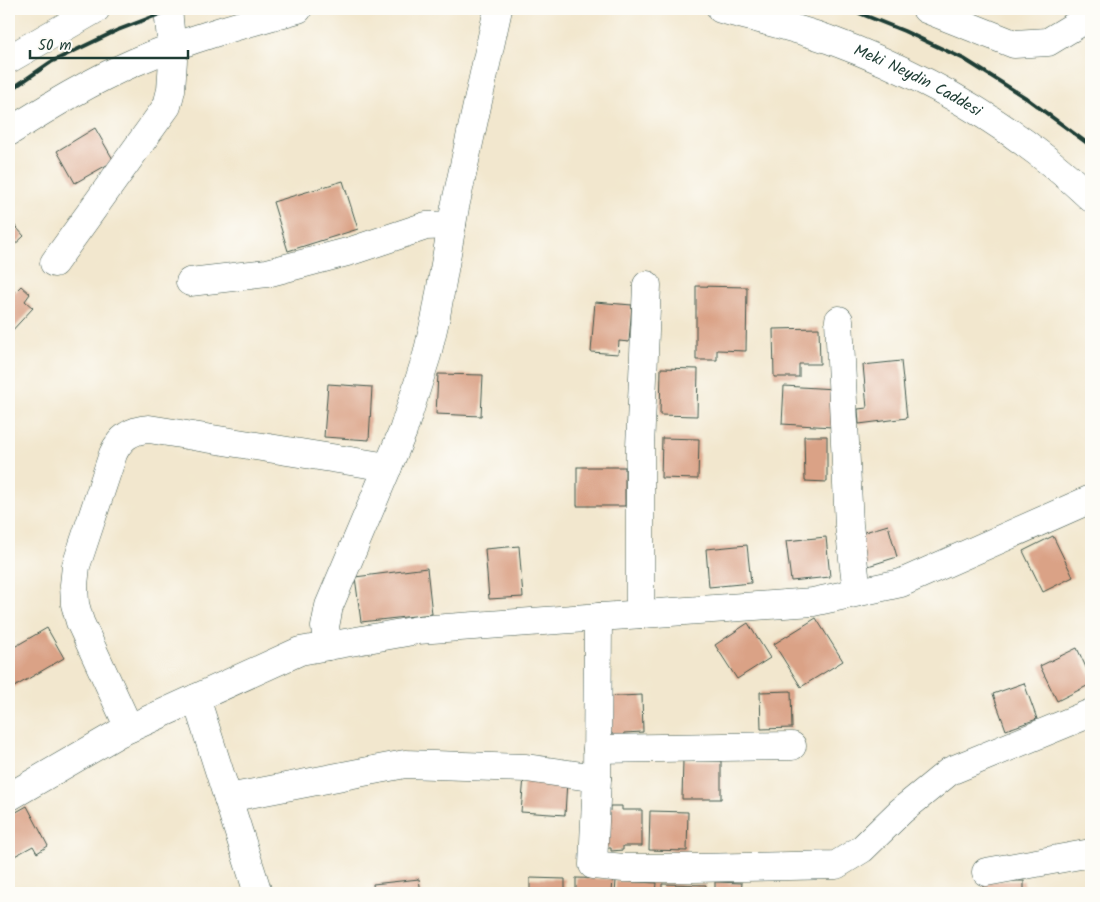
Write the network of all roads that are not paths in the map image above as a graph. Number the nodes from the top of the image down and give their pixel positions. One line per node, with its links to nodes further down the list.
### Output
1 (96, 9): 9 (street)
2 (168, 9): 8 (street)
3 (298, 9): 8 (street)
4 (498, 9): 12 (street)
5 (721, 9): 11 (street, Meki Neydin Caddesi)
6 (926, 9): 7 (street)
7 (1091, 16)
8 (172, 47): 10 (street); 13 (street)
9 (9, 59)
10 (9, 132)
11 (1091, 198)
12 (452, 225): 14 (street); 17 (street)
13 (54, 262)
14 (190, 282)
15 (647, 285): 20 (street)
16 (839, 320): 19 (street)
17 (388, 467): 22 (street); 25 (street)
18 (1091, 499): 19 (street)
19 (857, 592): 20 (street)
20 (640, 614): 21 (street)
21 (598, 617): 22 (street); 27 (street)
22 (328, 646): 23 (street)
23 (196, 698): 25 (street); 30 (street)
24 (1091, 713): 28 (street)
25 (129, 728): 29 (street)
26 (792, 746): 27 (street)
27 (597, 749): 28 (street)
28 (597, 778): 30 (street)
29 (9, 797)
30 (228, 798): 33 (street)
31 (1091, 853): 32 (street)
32 (986, 872)
33 (249, 889)

